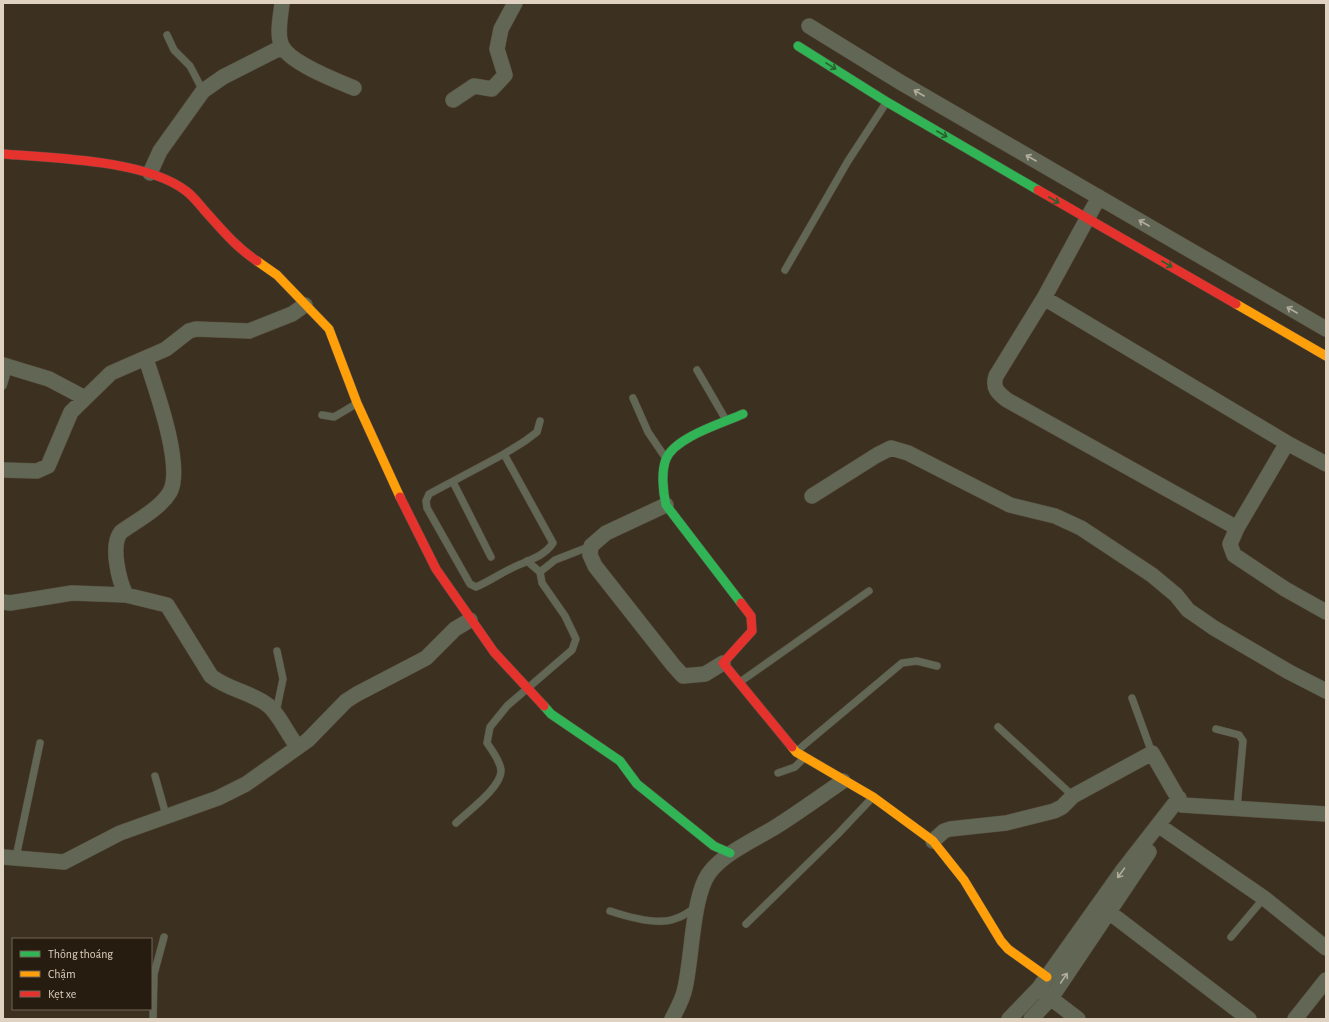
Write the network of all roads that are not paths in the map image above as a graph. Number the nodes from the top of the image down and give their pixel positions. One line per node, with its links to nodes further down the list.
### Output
1 (282, 3): 6 (street)
2 (515, 3): 10 (street)
3 (809, 26): 7 (street)
4 (167, 35): 9 (lane)
5 (798, 46): 11 (street, one-way to 11)
6 (282, 47): 8 (street); 9 (street)
7 (900, 82): 11 (street); 14 (street, one-way to 7)
8 (354, 88)
9 (204, 91): 13 (street)
10 (453, 100)
11 (887, 102): 15 (street, one-way to 15); 16 (lane)
12 (3, 154): 13 (street)
13 (150, 173): 18 (street)
14 (1100, 197): 15 (street); 19 (street, one-way to 14)
15 (1087, 219): 17 (street); 20 (street, one-way to 20)
16 (785, 270)
17 (1044, 298): 32 (street); 40 (street)
18 (305, 304): 21 (street); 27 (street)
19 (1326, 329)
20 (1326, 355)
21 (146, 359): 25 (street); 46 (street)
22 (6, 365): 24 (lane); 25 (street)
23 (697, 370): 31 (lane)
24 (3, 386)
25 (85, 398): 36 (street)
26 (634, 398): 34 (lane)
27 (357, 403): 29 (lane); 49 (street)
28 (743, 414): 31 (street)
29 (322, 415)
30 (540, 421): 33 (lane)
31 (727, 422): 34 (street)
32 (1287, 443): 35 (street); 40 (street)
33 (504, 454): 37 (lane); 43 (lane)
34 (666, 459): 39 (street)
35 (1326, 464)
36 (3, 470)
37 (453, 482): 42 (lane); 43 (lane)
38 (812, 496): 55 (street)
39 (666, 504): 41 (street); 51 (street)
40 (1237, 528): 48 (street)
41 (591, 546): 44 (lane); 51 (street)
42 (491, 558)
43 (527, 561): 44 (lane)
44 (540, 572): 54 (lane)
45 (869, 591): 53 (lane)
46 (126, 595): 47 (street); 57 (street)
47 (3, 602)
48 (1326, 612)
49 (470, 620): 54 (street); 61 (street)
50 (277, 652): 57 (lane)
51 (723, 663): 53 (street)
52 (937, 666): 62 (lane)
53 (738, 683): 62 (street)
54 (526, 689): 74 (lane); 77 (street)
55 (1326, 691)
56 (1132, 698): 63 (lane)
57 (276, 712): 61 (street)
58 (998, 727): 68 (lane)
59 (1216, 729): 71 (lane)
60 (40, 743): 78 (lane)
61 (298, 747): 73 (street)
62 (796, 752): 64 (street)
63 (1152, 753): 68 (street); 70 (street)
64 (805, 758): 65 (lane); 67 (street)
65 (778, 773)
66 (155, 776): 73 (lane)
67 (843, 782): 69 (street); 77 (street)
68 (1073, 796): 76 (street)
69 (873, 797): 76 (street); 83 (lane)
70 (1181, 801): 71 (street); 75 (street)
71 (1236, 808): 72 (street)
72 (1326, 814)
73 (166, 815): 78 (street)
74 (456, 823)
75 (1162, 827): 79 (street); 81 (street)
76 (933, 841): 88 (street)
77 (730, 853): 80 (street)
78 (9, 857)
79 (1264, 898): 85 (lane); 86 (street)
80 (698, 906): 82 (lane); 91 (street)
81 (1104, 908): 88 (street); 89 (street, one-way to 81); 95 (street)
82 (610, 912)
83 (746, 924)
84 (164, 936): 90 (lane)
85 (1231, 937)
86 (1326, 948)
87 (1326, 980): 96 (street)
88 (1043, 982): 89 (street); 92 (street)
89 (1051, 998): 93 (street); 94 (street)
90 (153, 1019)
91 (672, 1019)
92 (1009, 1019)
93 (1031, 1019)
94 (1078, 1019)
95 (1249, 1019)
96 (1295, 1019)

